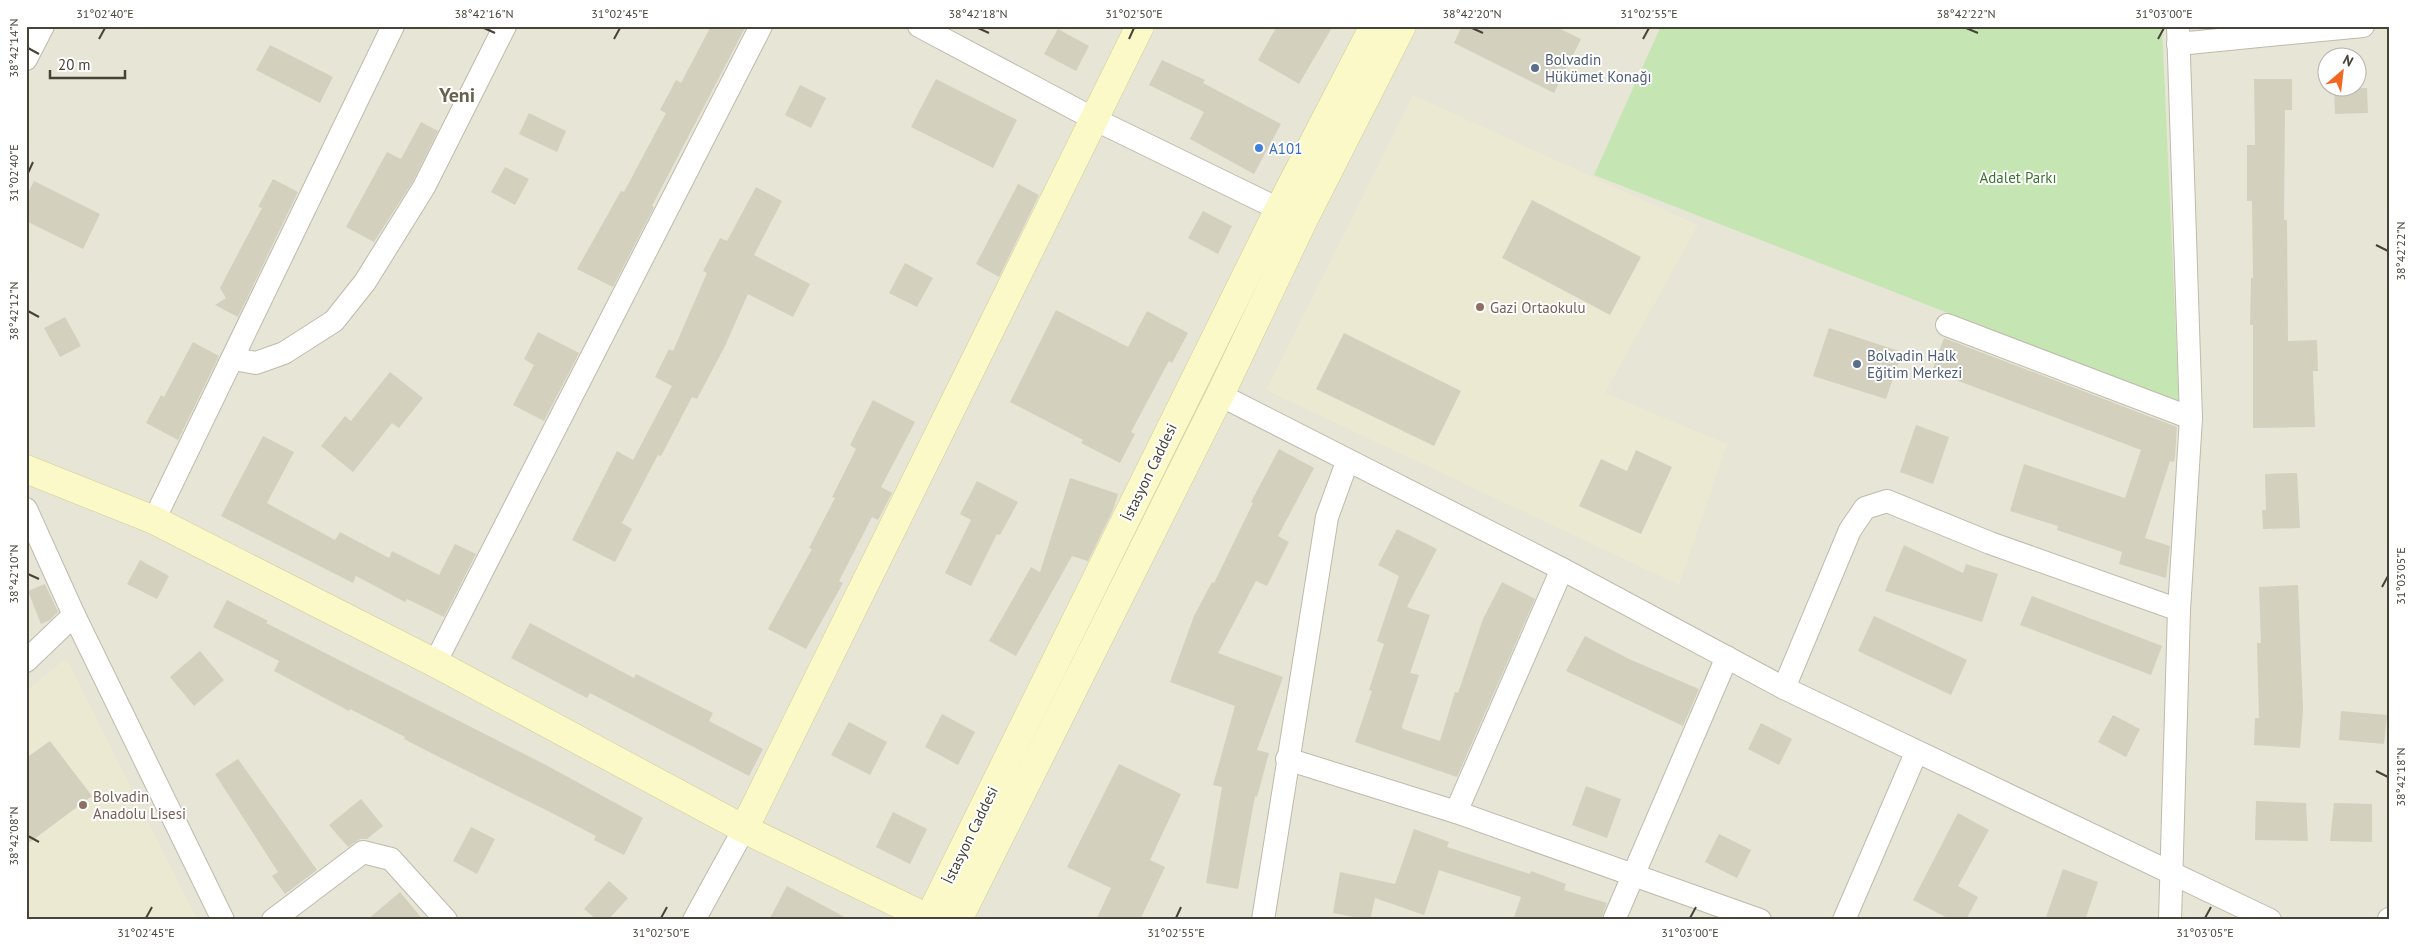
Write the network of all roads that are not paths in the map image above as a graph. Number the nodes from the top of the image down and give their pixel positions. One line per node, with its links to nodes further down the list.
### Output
1 (43, 26): 11 (street)
2 (393, 26): 16 (street)
3 (505, 26): 16 (street)
4 (761, 26): 28 (street)
5 (920, 26): 12 (street)
6 (1140, 26): 12 (main road)
7 (1374, 26): 13 (main road, İstasyon Caddesi)
8 (1402, 26): 14 (main road)
9 (2363, 26): 10 (street)
10 (2178, 35): 18 (street)
11 (26, 59)
12 (1094, 119): 13 (street); 33 (main road)
13 (1279, 209): 14 (street); 36 (main road, İstasyon Caddesi)
14 (1303, 221): 17 (main road)
15 (1947, 325): 18 (street)
16 (233, 359): 22 (street)
17 (1220, 395): 19 (street); 41 (main road)
18 (2191, 418): 24 (street)
19 (1346, 462): 23 (street); 31 (street)
20 (26, 469): 22 (main road)
21 (26, 509): 25 (street)
22 (154, 520): 28 (main road)
23 (1562, 569): 26 (street); 32 (street)
24 (2179, 610): 29 (street); 34 (street)
25 (74, 615): 27 (street); 37 (street)
26 (1727, 656): 29 (street); 35 (street)
27 (26, 661)
28 (435, 663): 33 (main road)
29 (1784, 688): 30 (street)
30 (1916, 753): 34 (street); 45 (street)
31 (1287, 758): 32 (street); 42 (street)
32 (1456, 812): 35 (street)
33 (744, 829): 36 (main road); 40 (street)
34 (2170, 872): 46 (street); 47 (street)
35 (1634, 874): 43 (street); 44 (street)
36 (930, 919)
37 (223, 920)
38 (273, 920): 39 (street)
39 (446, 920)
40 (694, 920)
41 (958, 920)
42 (1263, 920)
43 (1614, 920)
44 (1760, 920)
45 (1844, 920)
46 (2170, 920)
47 (2270, 920)

